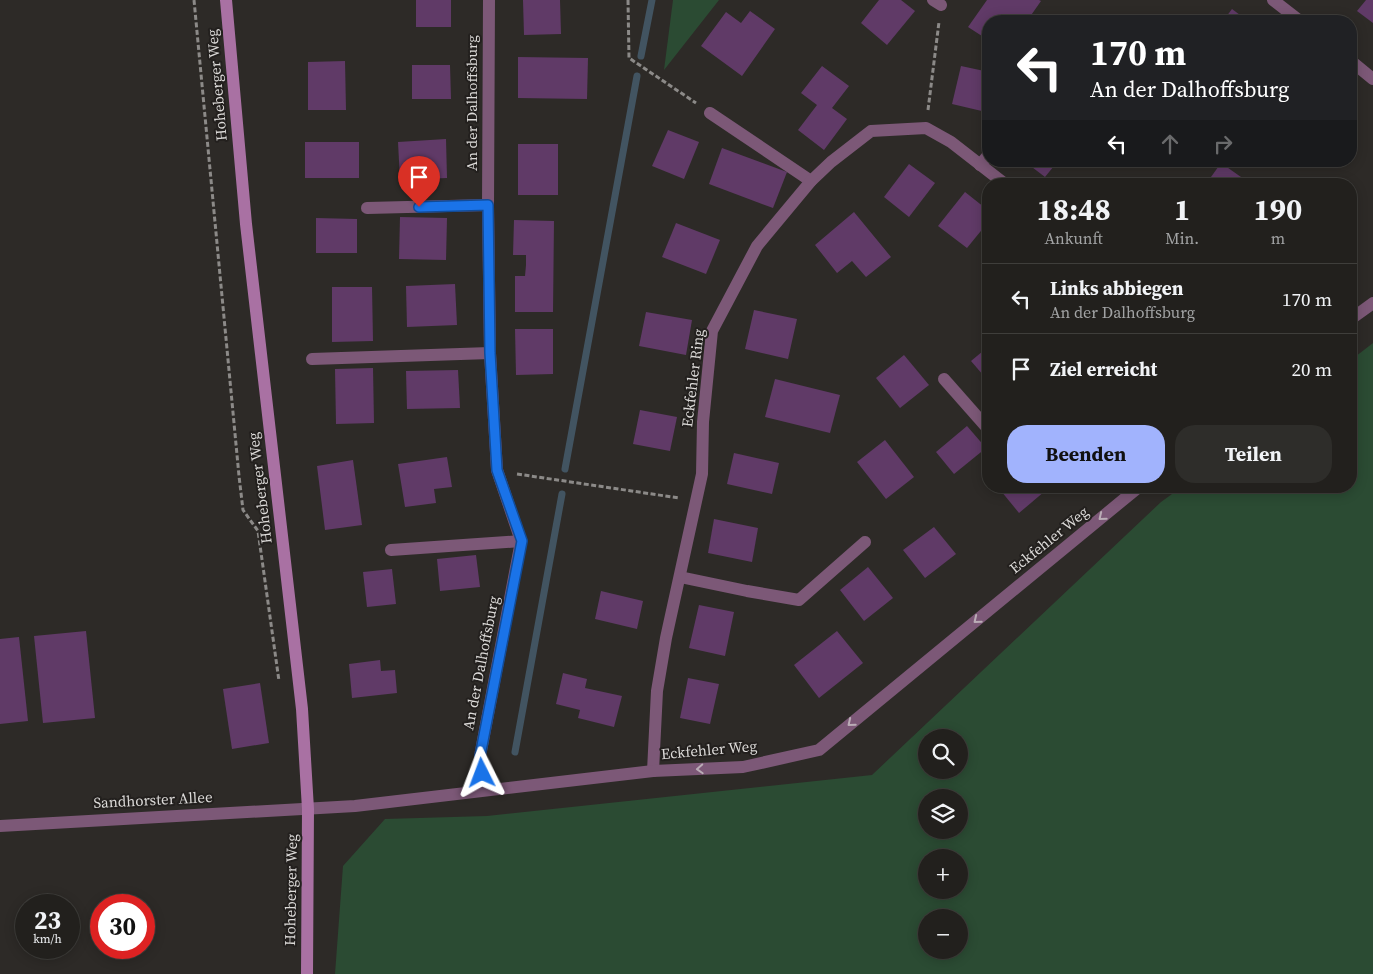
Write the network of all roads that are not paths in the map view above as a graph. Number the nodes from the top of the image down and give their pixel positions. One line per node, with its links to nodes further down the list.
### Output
1 (226, 0): 28 (street, Hoheberger Weg)
2 (489, 0): 13 (street, An der Dalhoffsburg)
3 (1272, 0): 4 (street)
4 (1292, 15)
5 (1357, 67): 6 (street)
6 (1373, 79)
7 (710, 112): 12 (street)
8 (982, 163): 9 (street)
9 (980, 165): 12 (street, Eckfehler Ring)
10 (983, 167): 11 (street)
11 (997, 178)
12 (811, 181): 25 (street, Eckfehler Ring)
13 (488, 205): 14 (street); 17 (street, An der Dalhoffsburg)
14 (367, 208)
15 (1373, 303): 16 (street)
16 (1357, 315)
17 (490, 353): 18 (street); 22 (street, An der Dalhoffsburg)
18 (312, 359)
19 (944, 379): 20 (street)
20 (982, 422)
21 (1131, 493): 26 (street, Eckfehler Weg, one-way to 26)
22 (522, 541): 24 (street); 27 (street, An der Dalhoffsburg)
23 (865, 542): 25 (street)
24 (391, 550)
25 (680, 577): 26 (street, Eckfehler Ring)
26 (653, 771): 27 (street, Eckfehler Weg)
27 (485, 790): 28 (street, Eckfehler Weg)
28 (308, 809): 29 (street, Sandhorster Allee); 30 (street, Hoheberger Weg)
29 (0, 826)
30 (307, 974)

